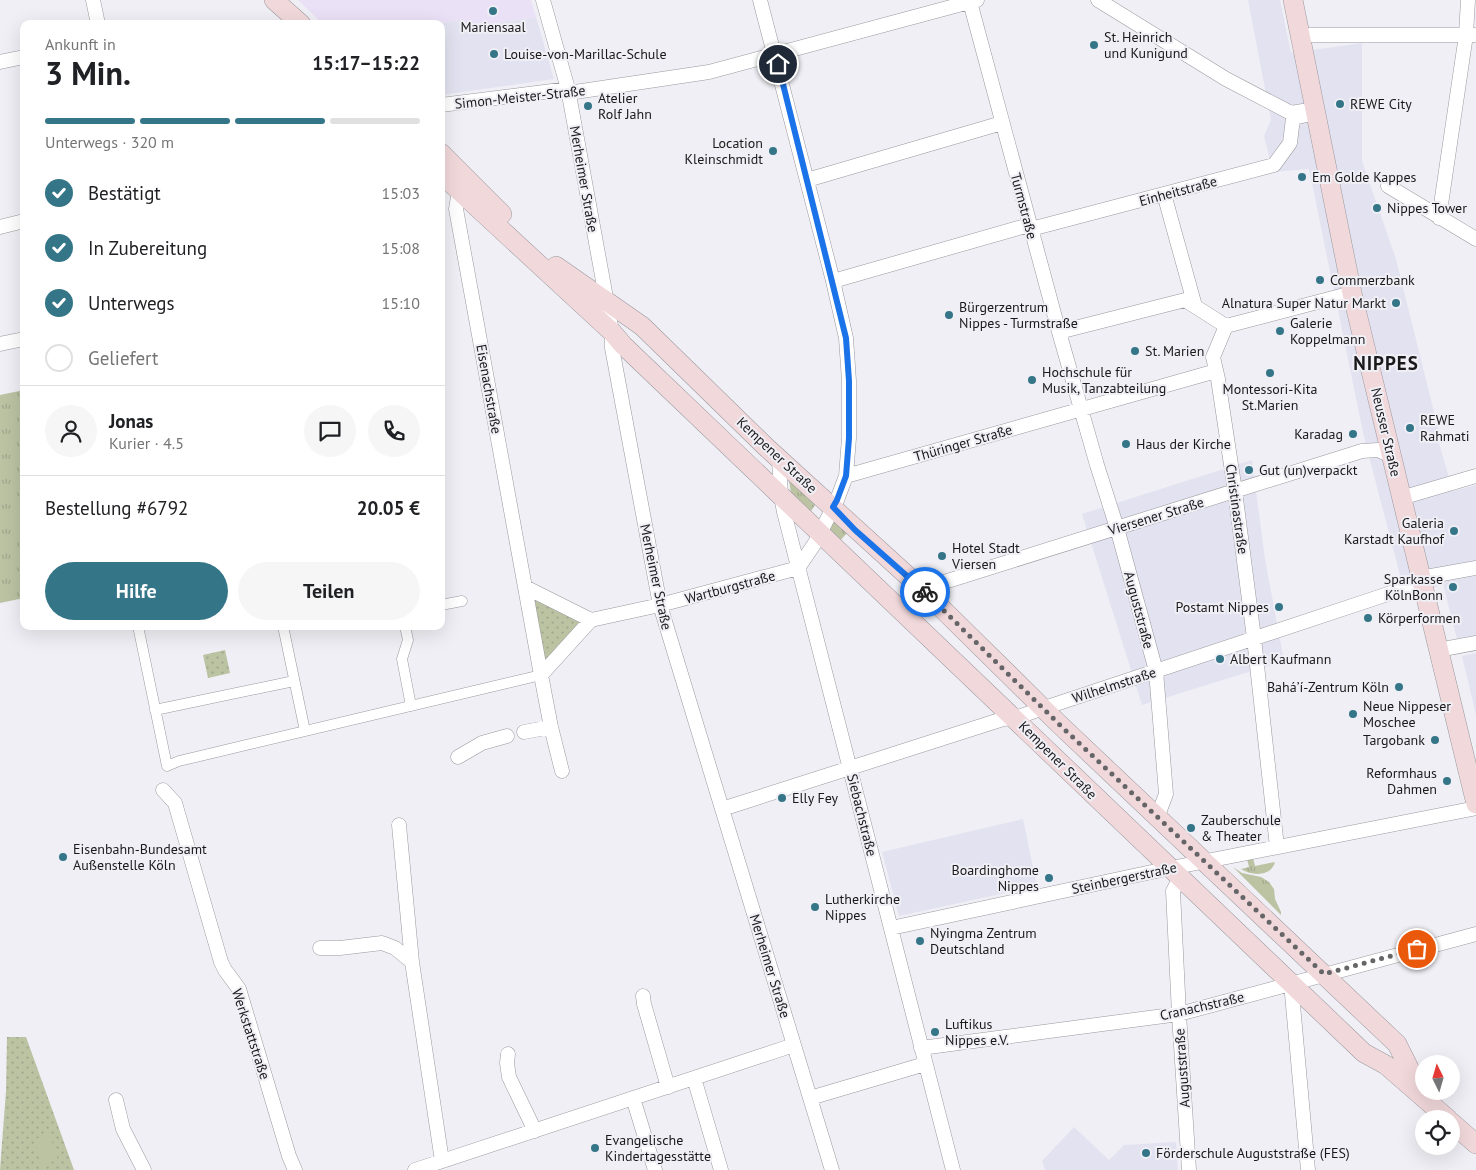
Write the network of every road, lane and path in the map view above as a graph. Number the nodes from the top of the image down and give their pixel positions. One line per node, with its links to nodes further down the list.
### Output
1 (94, 0): 9 (street)
2 (274, 0): 10 (main road)
3 (543, 0): 16 (street, Merheimer Straße)
4 (760, 0): 13 (street)
5 (1098, 0): 19 (street)
6 (1293, 0): 11 (main road, Neusser Straße)
7 (1468, 0): 12 (street)
8 (974, 1): 13 (street, Simon-Meister-Straße); 20 (street, Turmstraße)
9 (97, 20)
10 (296, 20)
11 (1300, 35): 12 (street); 18 (main road, Neusser Straße)
12 (1471, 35): 27 (street)
13 (775, 54): 16 (street, Simon-Meister-Straße); 23 (street)
14 (20, 58): 15 (street)
15 (0, 62)
16 (568, 89): 17 (street, Simon-Meister-Straße); 34 (street, Merheimer Straße)
17 (445, 104)
18 (1315, 111): 19 (street); 33 (main road, Neusser Straße)
19 (1292, 116): 26 (street, Einheitstraße)
20 (1002, 124): 23 (street); 30 (street, Turmstraße)
21 (445, 157): 34 (main road, Kempener Straße)
22 (445, 178): 25 (main road, Kempener Straße)
23 (807, 180): 32 (street)
24 (1388, 186): 27 (street)
25 (459, 190): 37 (main road, Kempener Straße); 56 (street, Eisenachstraße)
26 (1164, 194): 30 (street, Einheitstraße); 35 (street)
27 (1439, 218): 31 (street)
28 (20, 222): 29 (street)
29 (0, 226)
30 (1030, 227): 32 (street, Einheitstraße); 38 (street, Turmstraße)
31 (1476, 240)
32 (833, 281): 45 (street)
33 (1352, 292): 36 (street); 43 (main road, Neusser Straße)
34 (607, 303): 37 (street, Merheimer Straße); 44 (main road, Kempener Straße)
35 (1195, 306): 36 (street); 38 (street)
36 (1226, 326): 41 (street, Christinastraße)
37 (612, 332): 48 (main road, Kempener Straße); 60 (street, Merheimer Straße)
38 (1059, 332): 42 (street, Turmstraße)
39 (20, 340): 40 (street)
40 (0, 344)
41 (1216, 371): 42 (street, Thüringer Straße); 47 (street, Christinastraße)
42 (1080, 409): 45 (street, Thüringer Straße); 51 (street, Auguststraße)
43 (1391, 456): 47 (street, Viersener Straße); 49 (main road, Neusser Straße)
44 (779, 459): 48 (street, Siebachstraße); 50 (main road, Kempener Straße)
45 (846, 476): 50 (street)
46 (1476, 476): 49 (street)
47 (1235, 491): 51 (street, Viersener Straße); 65 (street, Christinastraße)
48 (781, 496): 52 (main road, Kempener Straße); 53 (street, Siebachstraße)
49 (1401, 498): 55 (main road, Neusser Straße)
50 (833, 507): 52 (street); 57 (main road, Kempener Straße)
51 (1117, 528): 57 (street, Viersener Straße); 68 (street, Auguststraße)
52 (820, 533): 53 (street); 74 (main road, Kempener Straße)
53 (798, 568): 60 (street, Wartburgstraße); 80 (street, Siebachstraße)
54 (1476, 568): 55 (street, Wilhelmstraße)
55 (1422, 581): 65 (street, Wilhelmstraße); 67 (main road, Neusser Straße)
56 (525, 587): 61 (street); 69 (street, Eisenachstraße)
57 (922, 589): 72 (main road, Kempener Straße)
58 (462, 601): 59 (street)
59 (445, 604)
60 (660, 605): 61 (street, Wartburgstraße); 85 (street, Merheimer Straße)
61 (591, 620): 69 (street)
62 (139, 630): 73 (street)
63 (284, 630): 70 (street)
64 (406, 630): 71 (street)
65 (1254, 638): 68 (street, Wilhelmstraße); 88 (street, Christinastraße)
66 (1476, 644): 67 (street)
67 (1438, 650): 83 (main road, Neusser Straße)
68 (1156, 671): 72 (street, Wilhelmstraße); 86 (street, Auguststraße)
69 (541, 675): 71 (street); 75 (street, Eisenachstraße)
70 (294, 681): 73 (street); 76 (street)
71 (411, 706): 76 (street)
72 (1044, 708): 74 (street, Wilhelmstraße); 86 (main road, Kempener Straße)
73 (156, 710): 76 (street)
74 (1015, 718): 80 (street, Wilhelmstraße); 90 (main road, Kempener Straße)
75 (551, 727): 77 (street); 81 (street, Eisenachstraße)
76 (305, 731)
77 (524, 732)
78 (506, 736): 79 (street)
79 (458, 757)
80 (850, 768): 85 (street, Wilhelmstraße); 91 (street, Siebachstraße)
81 (562, 771)
82 (163, 790): 119 (street, Werkstattstraße)
83 (1476, 804)
84 (1476, 808): 88 (street, Steinbergerstraße)
85 (722, 809): 100 (street, Merheimer Straße)
86 (1156, 814): 89 (main road, Kempener Straße)
87 (399, 825): 94 (street)
88 (1277, 847): 89 (street, Steinbergerstraße)
89 (1205, 861): 90 (street, Steinbergerstraße); 95 (main road, Kempener Straße)
90 (1175, 873): 91 (street, Steinbergerstraße); 96 (main road, Kempener Straße); 98 (street, Auguststraße)
91 (891, 928): 101 (street, Siebachstraße)
92 (1476, 934): 95 (street, Cranachstraße)
93 (320, 948): 94 (street)
94 (412, 962): 117 (street)
95 (1324, 974): 96 (street, Cranachstraße); 99 (main road, Kempener Straße)
96 (1291, 983): 98 (street, Cranachstraße); 103 (main road, Kempener Straße); 126 (street)
97 (643, 996): 107 (street)
98 (1179, 1014): 101 (street, Cranachstraße); 125 (street, Auguststraße)
99 (1388, 1036): 103 (main road); 106 (main road, Kempener Straße)
100 (794, 1045): 105 (street); 109 (street, Merheimer Straße)
101 (922, 1048): 104 (street, Siebachstraße)
102 (508, 1054): 115 (street)
103 (1371, 1057): 112 (main road, Kempener Straße)
104 (926, 1064): 109 (street); 124 (street, Siebachstraße)
105 (694, 1078): 107 (street); 122 (street)
106 (1415, 1078)
107 (668, 1087): 108 (street)
108 (633, 1098): 115 (street); 121 (street)
109 (810, 1098): 123 (street, Merheimer Straße)
110 (116, 1100): 118 (street)
111 (1431, 1100): 113 (main road, Kempener Straße)
112 (1438, 1110)
113 (1440, 1110)
114 (1460, 1130): 116 (main road)
115 (535, 1131): 117 (street)
116 (1476, 1144)
117 (442, 1161): 120 (street)
118 (144, 1170)
119 (295, 1170)
120 (415, 1170)
121 (655, 1170)
122 (722, 1170)
123 (832, 1170)
124 (953, 1170)
125 (1189, 1170)
126 (1308, 1170)

